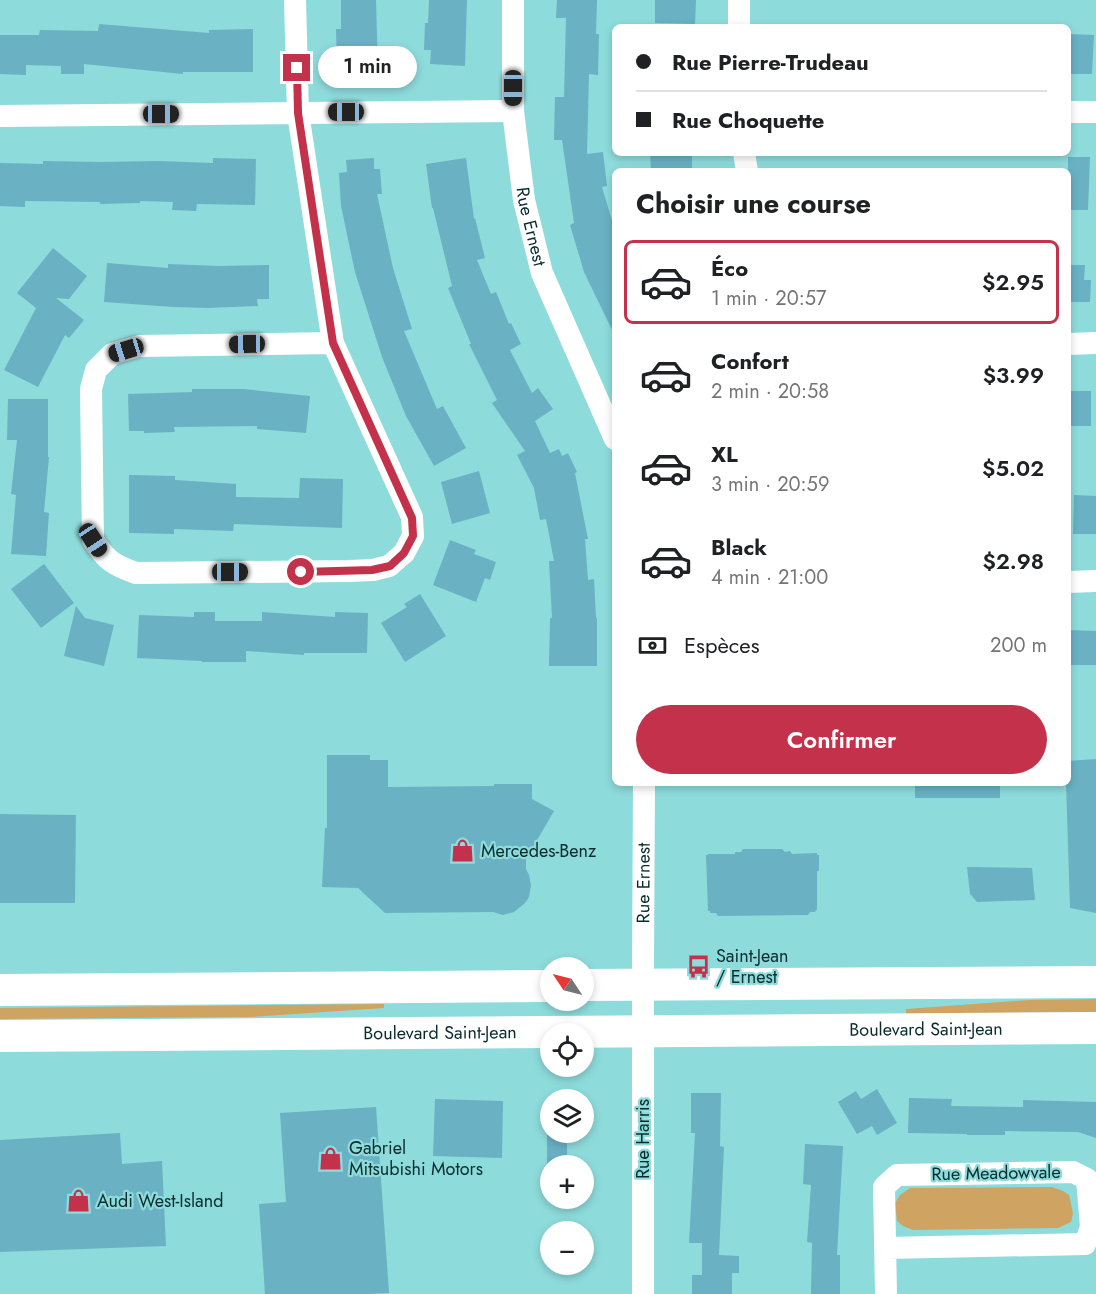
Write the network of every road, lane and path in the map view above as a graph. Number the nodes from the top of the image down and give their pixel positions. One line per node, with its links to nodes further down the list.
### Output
1 (296, 0): 8 (street)
2 (513, 0): 5 (street, Rue Ernest)
3 (739, 0): 4 (street)
4 (739, 24)
5 (513, 111): 8 (street); 13 (street, Rue Ernest)
6 (1071, 112): 7 (street)
7 (1096, 112)
8 (298, 113): 9 (street); 10 (street)
9 (0, 116)
10 (333, 343): 10 (street)
11 (1096, 343): 12 (street)
12 (1071, 344)
13 (612, 432)
14 (1096, 581): 15 (street)
15 (1071, 582)
16 (644, 786): 18 (street, Rue Ernest)
17 (1096, 982): 18 (main road)
18 (643, 984): 19 (main road); 23 (street, Rue Harris)
19 (594, 985)
20 (540, 986): 21 (main road)
21 (0, 990)
22 (1096, 1029): 23 (main road, Boulevard Saint-Jean)
23 (643, 1032): 24 (main road, Boulevard Saint-Jean); 26 (street, Rue Harris)
24 (0, 1036)
25 (885, 1248): 25 (street, Rue Meadowvale); 27 (street, Rue Meadowvale)
26 (643, 1294)
27 (886, 1294)

